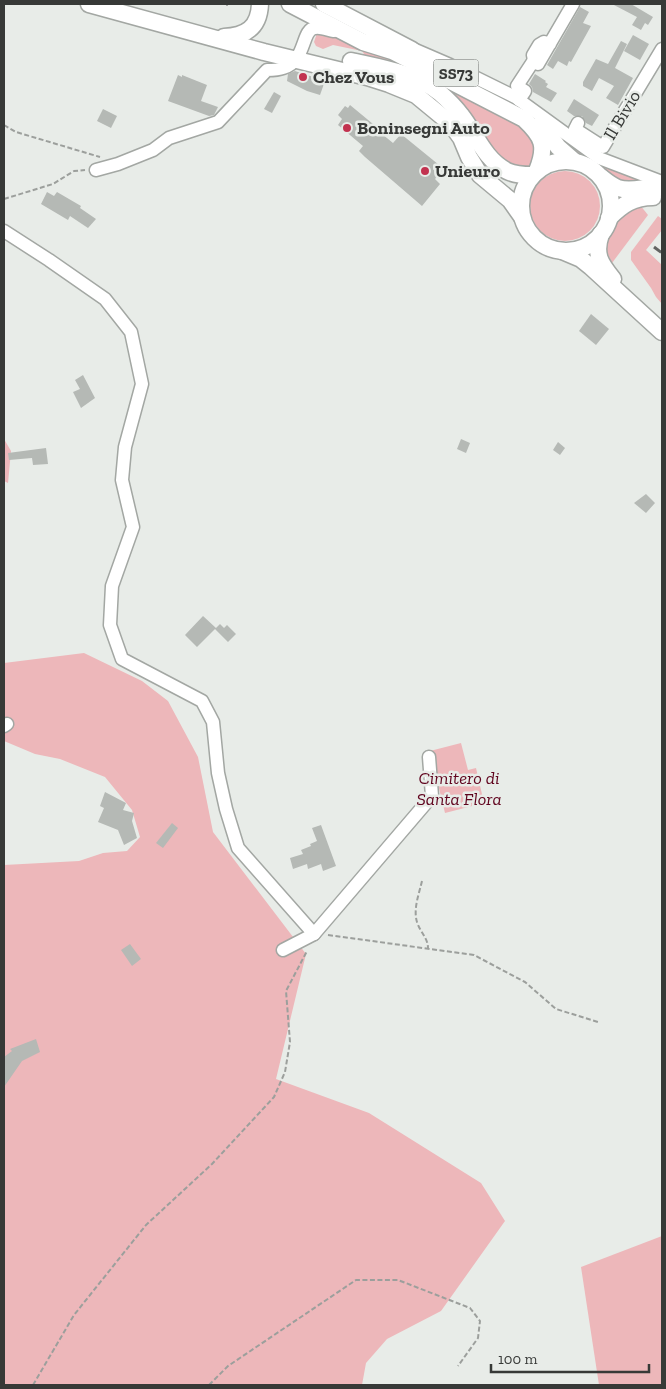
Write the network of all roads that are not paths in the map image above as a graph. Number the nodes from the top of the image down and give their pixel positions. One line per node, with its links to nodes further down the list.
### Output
1 (89, 4): 8 (main road)
2 (260, 4): 8 (main road)
3 (290, 4): 7 (main road, SS73)
4 (307, 4): 9 (main road)
5 (324, 4): 9 (main road, SS73)
6 (573, 4): 13 (street)
7 (345, 33): 9 (main road, SS73); 11 (street)
8 (217, 38): 11 (main road)
9 (397, 48): 13 (street); 15 (main road, SS73); 17 (main road, SS73)
10 (662, 49): 14 (street, Il Bivio)
11 (299, 55): 12 (main road); 16 (street)
12 (357, 68): 17 (main road); 22 (main road)
13 (519, 100): 19 (street)
14 (578, 123)
15 (574, 161): 17 (main road); 18 (main road, SS73)
16 (96, 170)
17 (535, 173): 22 (main road, SS73)
18 (600, 177): 20 (main road); 23 (main road)
19 (662, 182)
20 (662, 188)
21 (662, 199): 23 (main road)
22 (522, 217): 26 (main road)
23 (609, 218): 25 (main road)
24 (4, 231): 30 (street)
25 (601, 234): 26 (main road); 27 (main road)
26 (560, 251): 27 (main road)
27 (629, 301): 28 (main road)
28 (662, 332)
29 (429, 758): 30 (street)
30 (314, 934): 31 (street)
31 (283, 950)

